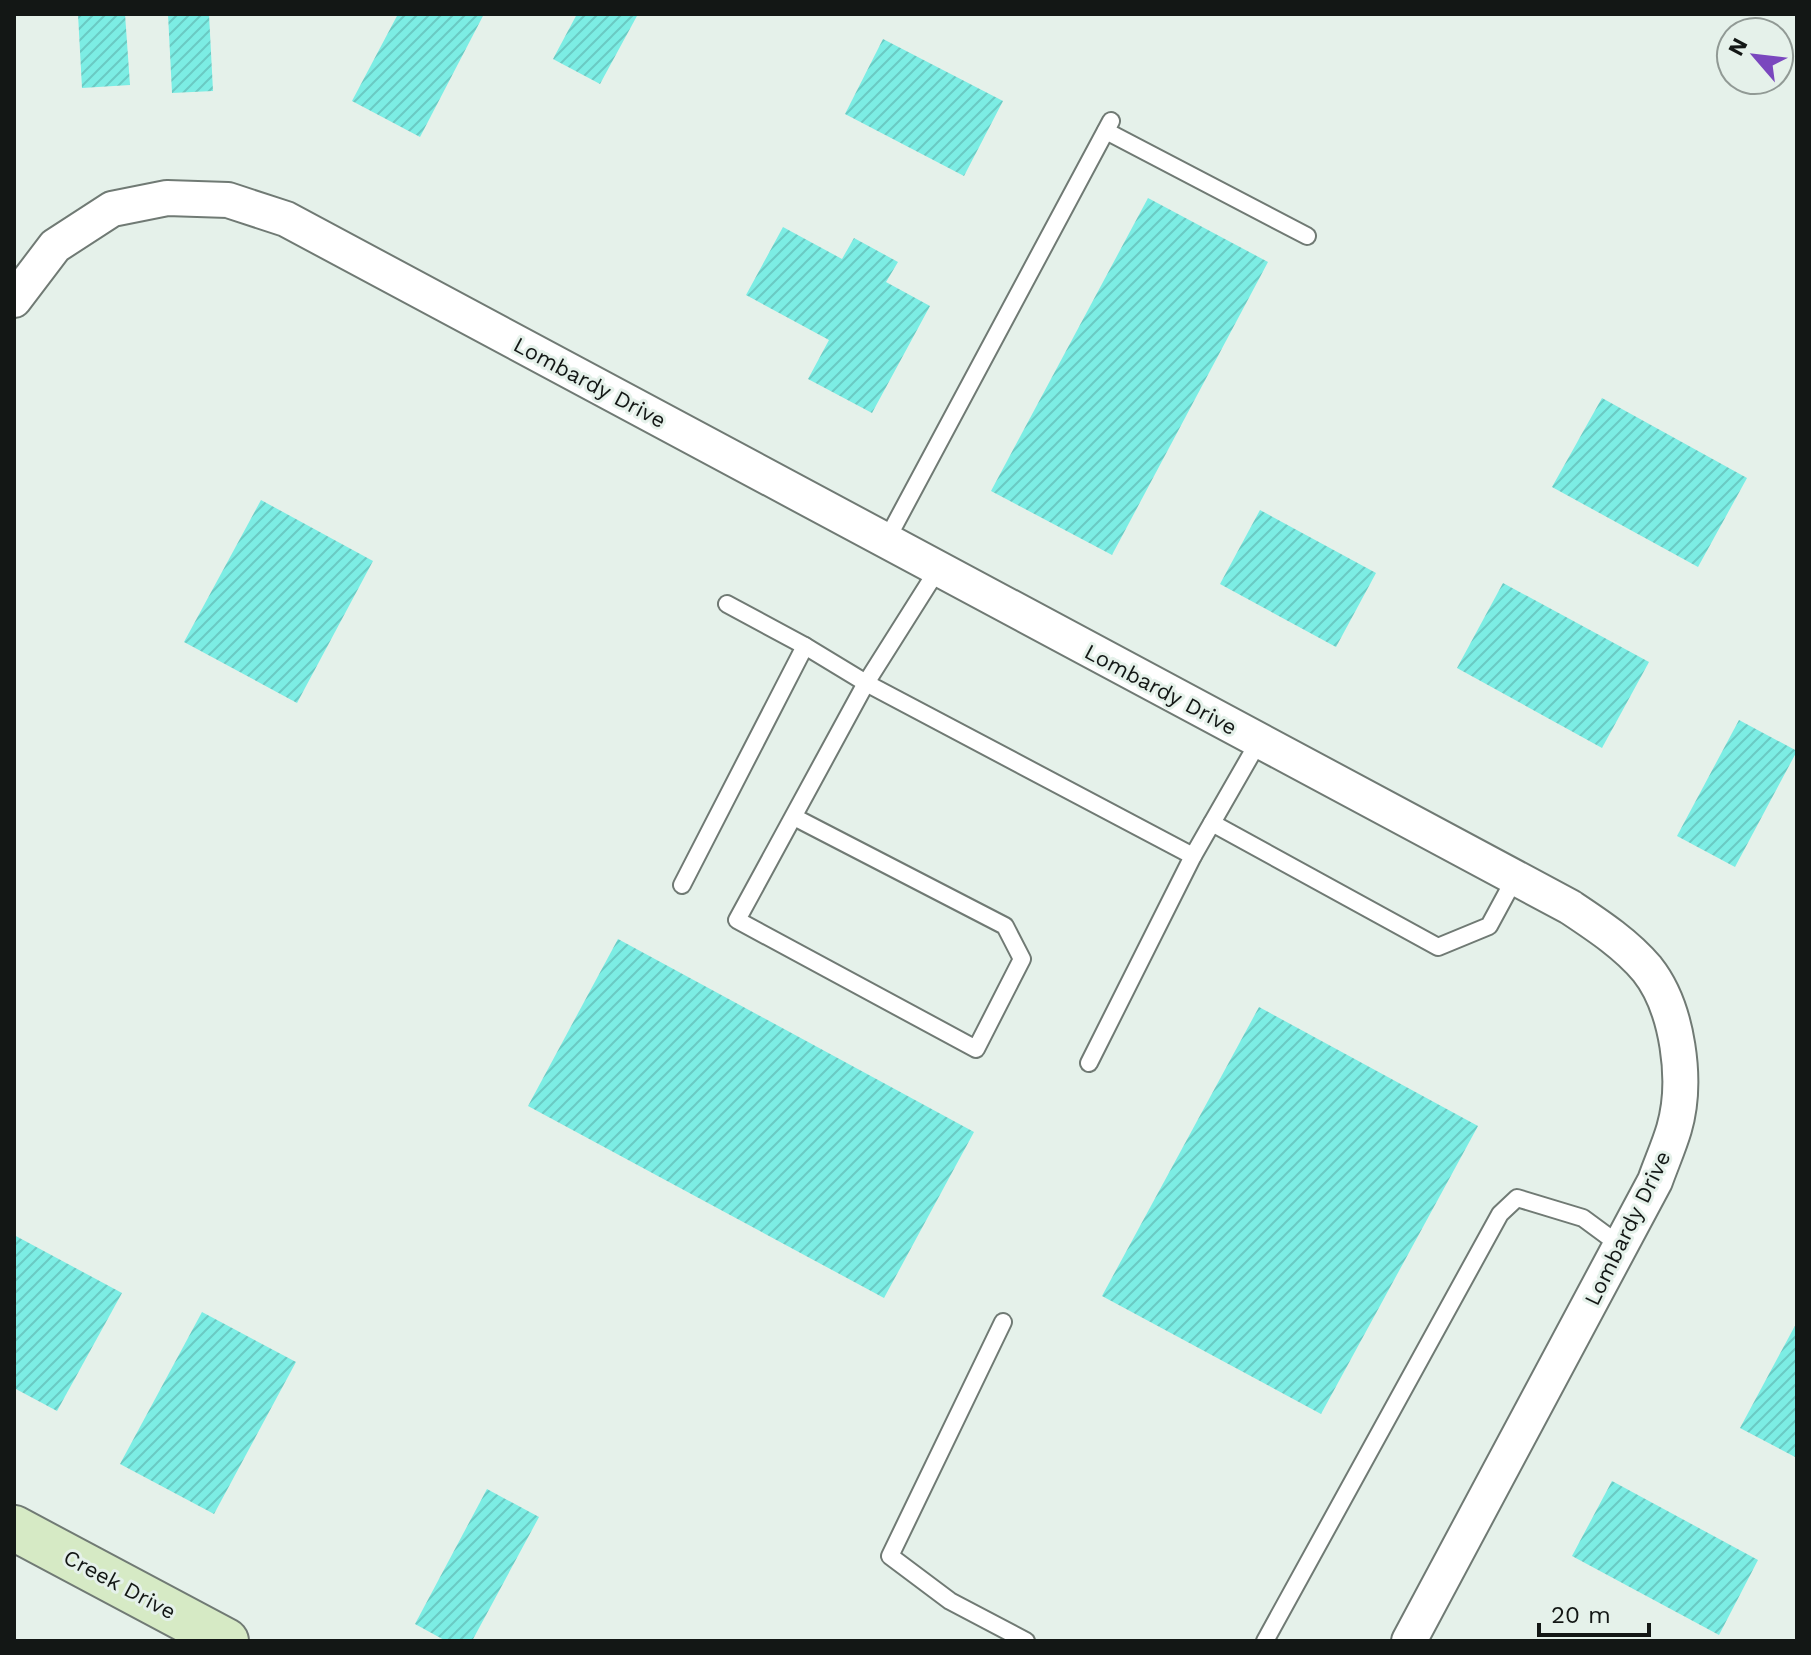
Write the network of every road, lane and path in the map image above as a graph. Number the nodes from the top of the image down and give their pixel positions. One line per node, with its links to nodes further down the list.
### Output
1 (1307, 236): 3 (lane)
2 (14, 300): 3 (street, Lombardy Drive)
3 (886, 541): 4 (street, Lombardy Drive)
4 (938, 569): 7 (lane); 8 (street, Lombardy Drive)
5 (727, 604): 6 (lane)
6 (805, 646): 7 (lane); 13 (lane)
7 (866, 683): 9 (lane); 11 (lane)
8 (1259, 741): 10 (lane); 12 (street, Lombardy Drive)
9 (794, 817): 9 (lane)
10 (1212, 823): 11 (lane); 12 (lane)
11 (1193, 856): 14 (lane)
12 (1515, 878): 15 (street, Lombardy Drive)
13 (682, 885)
14 (1089, 1063)
15 (1621, 1246): 20 (lane); 21 (street, Lombardy Drive)
16 (1003, 1322): 19 (lane)
17 (14, 1528): 18 (street, Creek Drive)
18 (226, 1641)
19 (1026, 1641)
20 (1265, 1641)
21 (1409, 1641)

